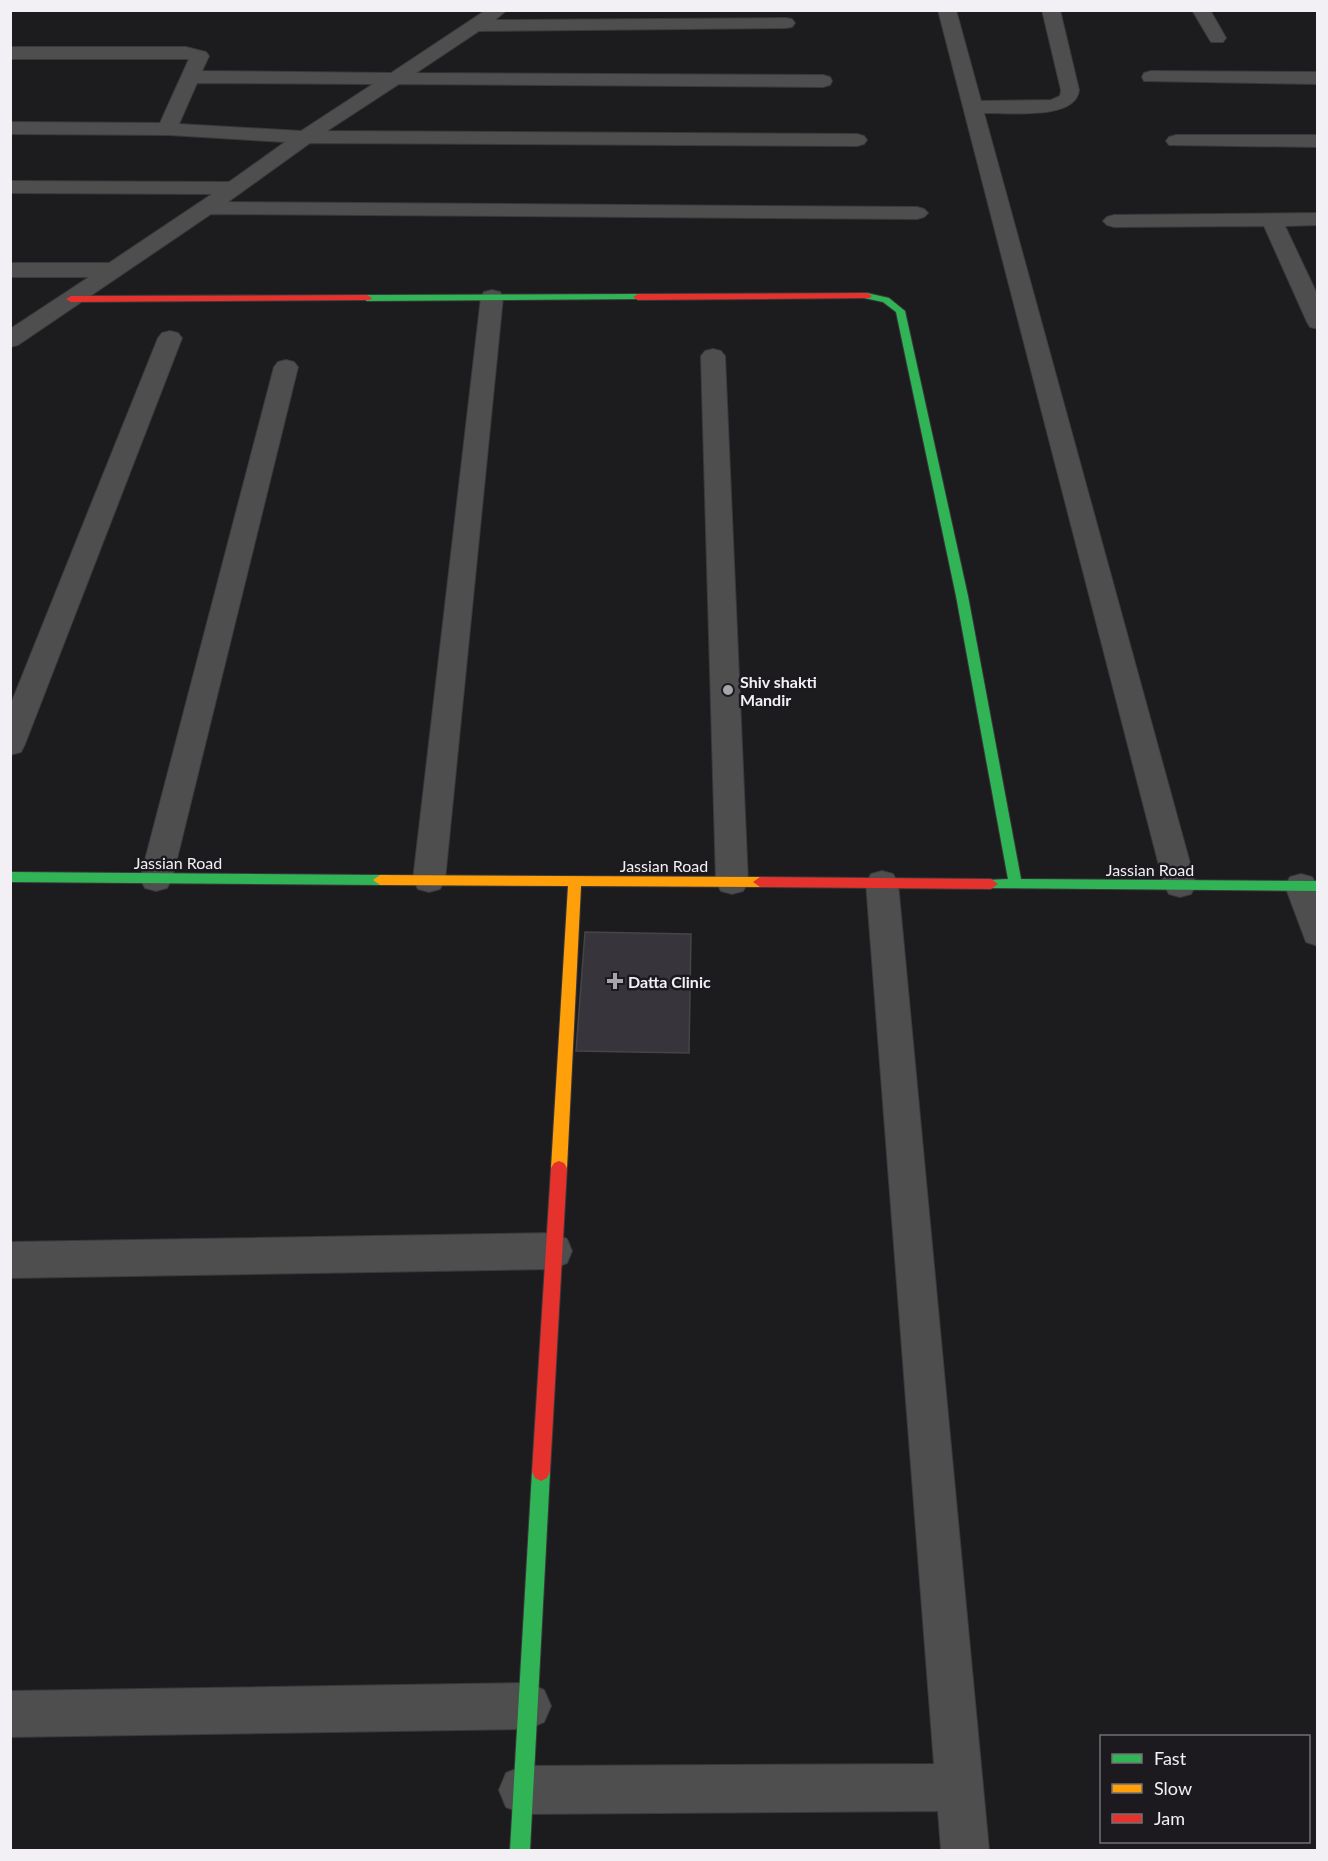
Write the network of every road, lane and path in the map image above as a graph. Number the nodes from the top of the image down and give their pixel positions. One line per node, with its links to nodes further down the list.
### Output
1 (499, 10): 6 (street)
2 (947, 10): 14 (street)
3 (1051, 10): 14 (street)
4 (1201, 10): 7 (street)
5 (786, 23): 6 (street)
6 (477, 26): 12 (street)
7 (1217, 38)
8 (10, 53): 9 (street)
9 (192, 77): 12 (street); 16 (street)
10 (1151, 77): 11 (street)
11 (1317, 78)
12 (395, 79): 13 (street); 17 (street)
13 (823, 81)
14 (972, 107): 45 (street)
15 (10, 128): 16 (street)
16 (167, 129): 17 (street)
17 (305, 137): 18 (street); 22 (street)
18 (857, 140)
19 (1176, 141): 20 (street)
20 (1317, 141)
21 (10, 187): 22 (street)
22 (234, 188): 23 (street)
23 (206, 208): 24 (street); 29 (street)
24 (917, 213)
25 (1271, 219): 26 (street); 27 (street); 32 (street)
26 (1317, 219)
27 (1114, 221)
28 (10, 270): 29 (street)
29 (112, 270): 31 (street)
30 (492, 297): 31 (street); 40 (street); 44 (street)
31 (71, 299): 34 (street)
32 (1317, 322)
33 (170, 338): 37 (street)
34 (10, 340)
35 (713, 356): 42 (street)
36 (286, 367): 39 (street)
37 (10, 744)
38 (10, 877): 39 (street, Jassian Road)
39 (156, 879): 40 (street, Jassian Road)
40 (429, 880): 41 (street, Jassian Road)
41 (575, 881): 42 (street, Jassian Road); 48 (street)
42 (732, 882): 43 (street, Jassian Road)
43 (882, 883): 44 (street, Jassian Road); 52 (street)
44 (1016, 884): 45 (street, Jassian Road)
45 (1180, 885): 46 (street, Jassian Road)
46 (1309, 886): 47 (street)
47 (1317, 933)
48 (553, 1251): 49 (street); 50 (street)
49 (10, 1260)
50 (528, 1706): 51 (street); 53 (street)
51 (10, 1714)
52 (958, 1787): 53 (street); 55 (street)
53 (523, 1790): 54 (street)
54 (520, 1851)
55 (965, 1851)

